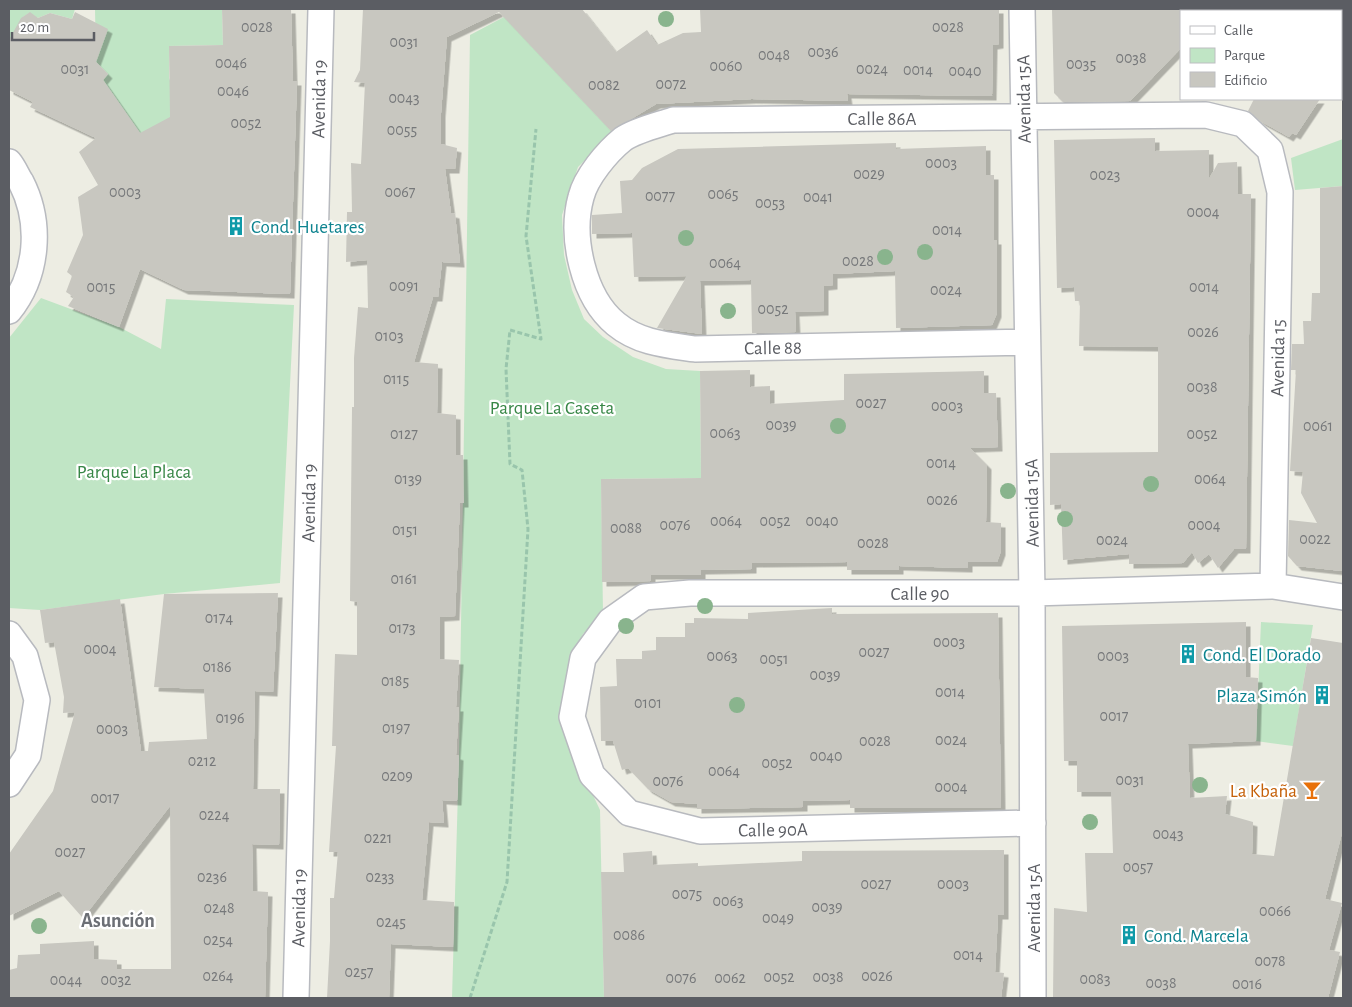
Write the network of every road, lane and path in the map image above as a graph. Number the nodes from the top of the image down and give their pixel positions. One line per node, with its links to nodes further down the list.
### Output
1 (321, 9): 17 (street, Avenida 19)
2 (1022, 9): 3 (street, Avenida 15A)
3 (1023, 117): 5 (street, Calle 86A); 7 (street, Calle 86A); 9 (street, Avenida 15A)
4 (536, 129): 18 (path)
5 (1257, 138): 10 (street, Avenida 15)
6 (9, 162): 8 (street)
7 (576, 243): 9 (street, Calle 88)
8 (9, 311)
9 (1027, 342): 11 (street, Avenida 15A)
10 (1273, 586): 11 (street, Calle 90); 12 (street, Calle 90)
11 (1032, 594): 14 (street, Calle 90); 16 (street, Avenida 15A)
12 (1343, 597)
13 (9, 634): 15 (street)
14 (572, 717): 16 (street, Calle 90A)
15 (9, 784)
16 (1033, 823): 19 (street, Avenida 15A)
17 (296, 998)
18 (470, 998)
19 (1033, 998)

